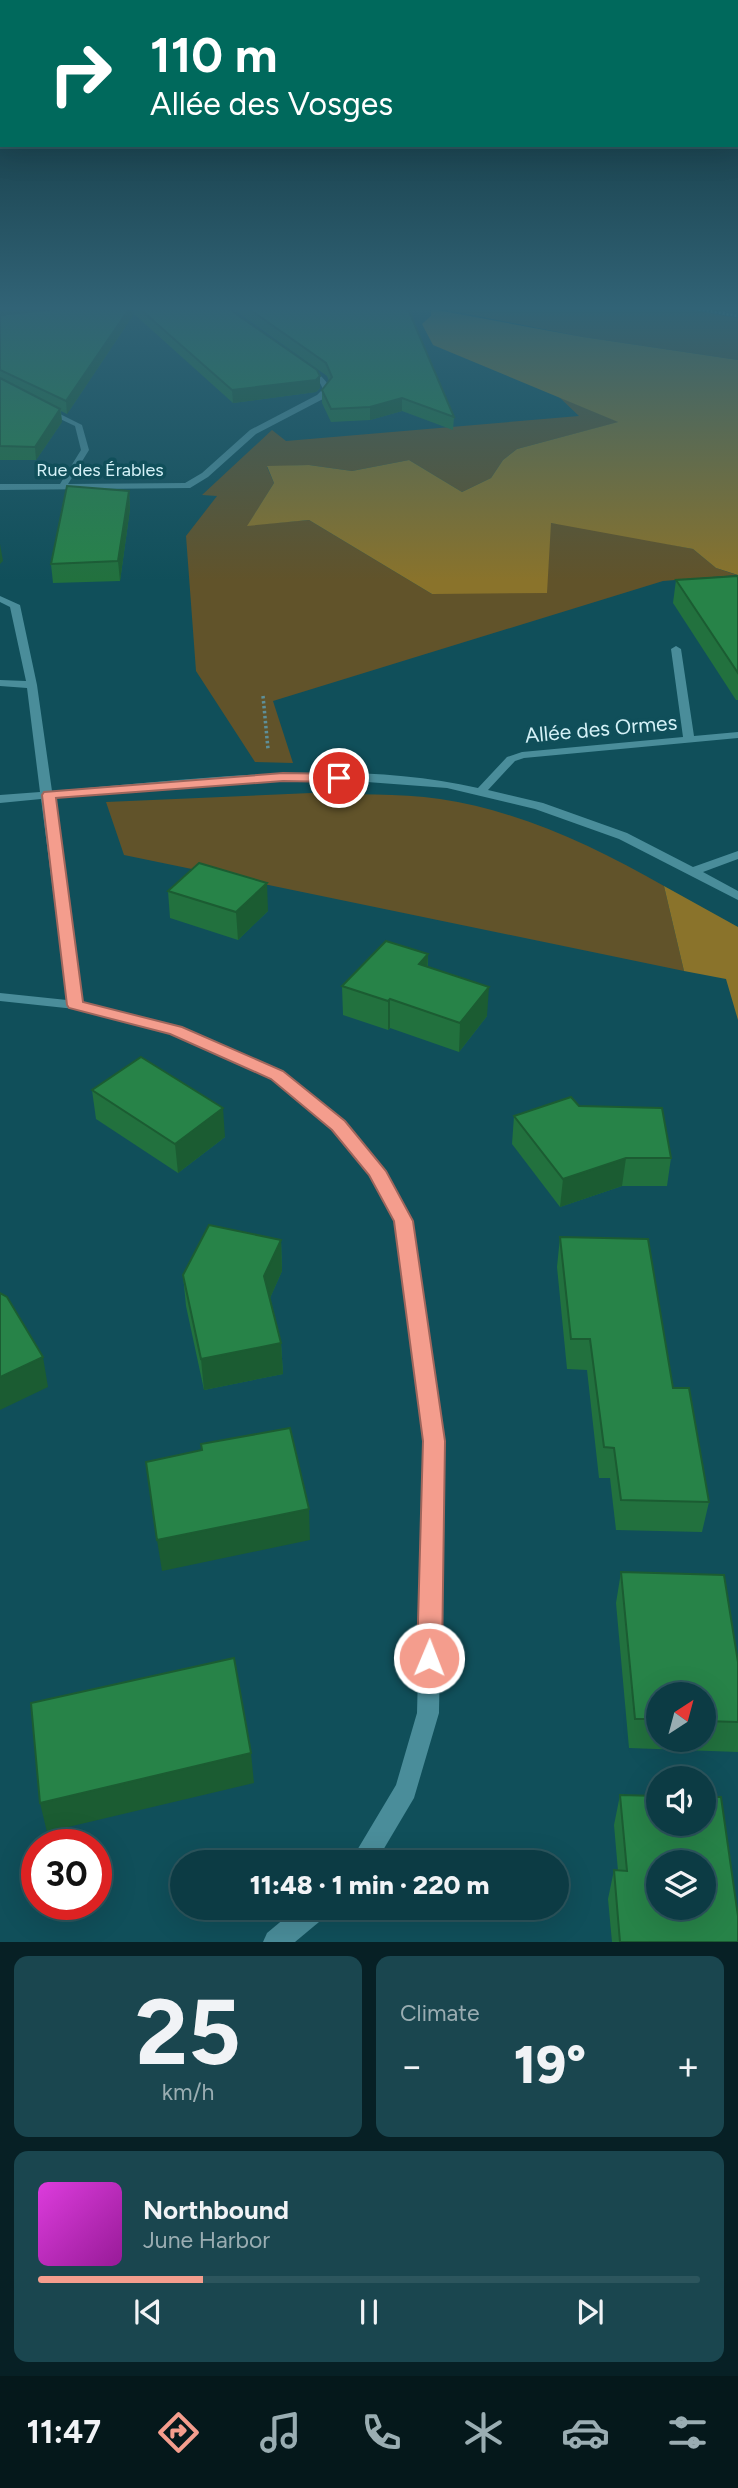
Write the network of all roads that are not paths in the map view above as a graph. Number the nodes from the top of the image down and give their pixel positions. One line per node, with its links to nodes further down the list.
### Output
1 (315, 400): 4 (street, Rue des Érables)
2 (40, 407): 4 (street)
3 (0, 487): 4 (street, Rue des Érables)
4 (62, 487)
5 (0, 599): 8 (street)
6 (676, 649): 10 (street)
7 (0, 682): 8 (street)
8 (32, 685): 12 (street)
9 (738, 735): 10 (street, Allée des Ormes)
10 (689, 740): 11 (street, Allée des Ormes)
11 (481, 791): 12 (street); 15 (street)
12 (48, 795): 13 (street); 18 (street)
13 (0, 799)
14 (738, 855): 15 (street)
15 (692, 872): 16 (street)
16 (738, 896)
17 (0, 997): 18 (street)
18 (75, 1005): 19 (street)
19 (369, 1850)
20 (302, 1920): 21 (street)
21 (276, 1942)

